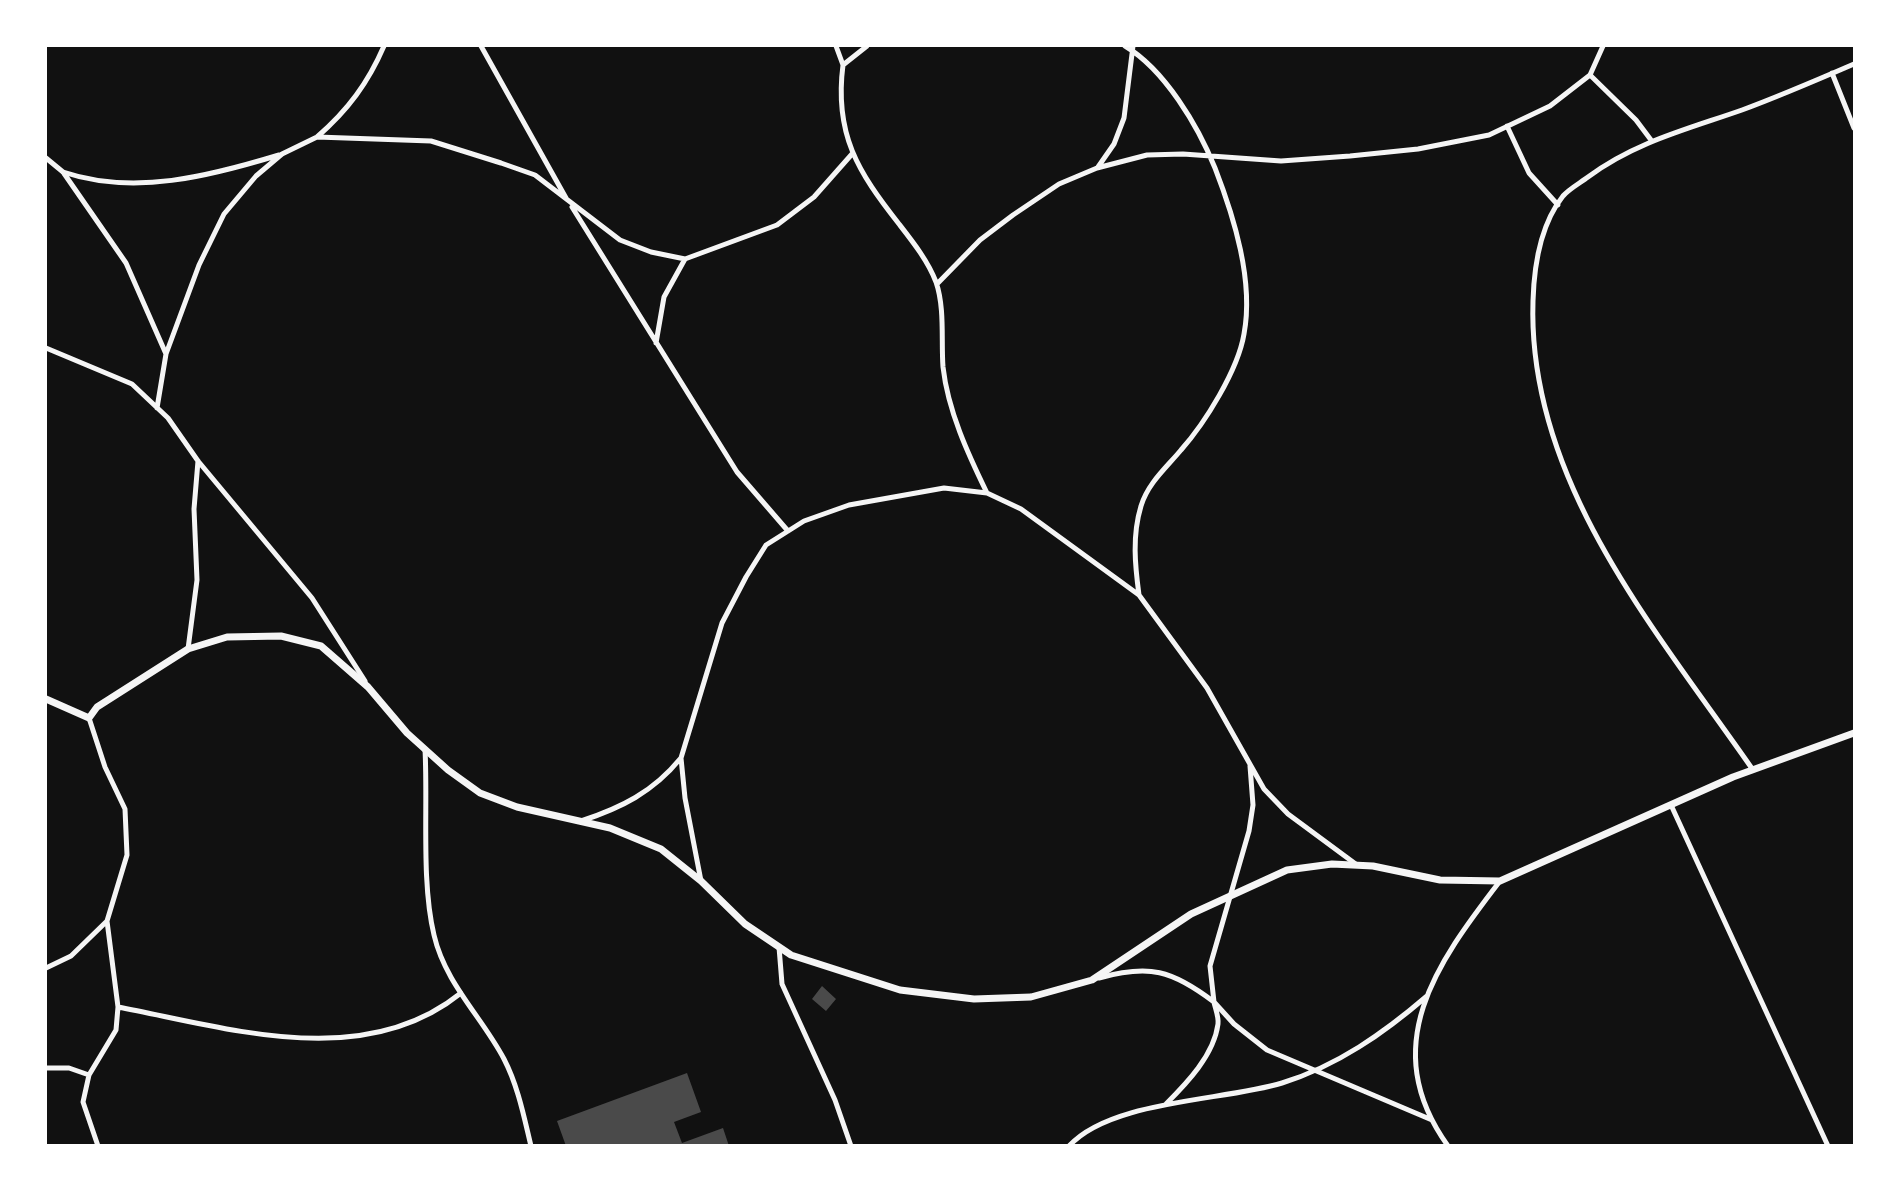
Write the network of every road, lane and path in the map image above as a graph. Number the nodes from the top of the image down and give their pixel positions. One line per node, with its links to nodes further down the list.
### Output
1 (384, 46): 14 (lane)
2 (481, 46): 22 (lane)
3 (836, 46): 9 (lane)
4 (867, 46): 9 (lane)
5 (1125, 46): 7 (lane)
6 (1603, 46): 11 (lane)
7 (1132, 48): 18 (lane); 20 (lane)
8 (1854, 64): 10 (lane)
9 (843, 65): 17 (lane)
10 (1832, 74): 13 (lane); 15 (lane)
11 (1590, 75): 12 (lane); 15 (lane)
12 (1507, 126): 18 (lane); 23 (lane)
13 (1854, 128)
14 (317, 137): 16 (lane); 22 (lane)
15 (1651, 140): 23 (lane)
16 (282, 154): 21 (lane); 28 (lane)
17 (852, 154): 24 (lane); 25 (lane)
18 (1210, 156): 20 (lane); 33 (lane)
19 (46, 158): 21 (lane)
20 (1097, 168): 25 (lane)
21 (63, 172): 28 (lane)
22 (570, 204): 24 (lane); 26 (lane)
23 (1558, 205): 42 (lane)
24 (685, 259): 26 (lane)
25 (937, 284): 31 (lane)
26 (656, 343): 32 (lane)
27 (46, 348): 29 (lane)
28 (166, 354): 29 (lane)
29 (157, 408): 30 (lane)
30 (198, 461): 34 (lane); 35 (lane)
31 (987, 493): 32 (lane); 33 (lane)
32 (788, 531): 40 (lane)
33 (1139, 595): 41 (lane)
34 (188, 649): 35 (street); 37 (street)
35 (368, 687): 39 (street)
36 (46, 699): 37 (street)
37 (89, 718): 49 (lane)
38 (1854, 733): 42 (street)
39 (425, 749): 44 (street); 53 (lane)
40 (681, 758): 44 (lane); 46 (lane)
41 (1250, 764): 45 (lane); 48 (lane)
42 (1753, 770): 43 (street)
43 (1671, 805): 47 (street); 67 (lane)
44 (581, 821): 46 (street)
45 (1357, 865): 47 (street); 48 (street)
46 (701, 881): 50 (street)
47 (1500, 881): 54 (lane)
48 (1229, 897): 52 (street); 55 (lane)
49 (107, 921): 51 (lane); 56 (lane)
50 (779, 947): 52 (street); 64 (lane)
51 (46, 968)
52 (1092, 980): 55 (lane)
53 (461, 993): 56 (lane); 63 (lane)
54 (1427, 996): 58 (lane); 61 (lane)
55 (1214, 1002): 58 (lane); 60 (lane)
56 (118, 1007): 59 (lane)
57 (46, 1068): 59 (lane)
58 (1315, 1071): 60 (lane); 61 (lane)
59 (89, 1075): 62 (lane)
60 (1166, 1104): 65 (lane)
61 (1432, 1120): 66 (lane)
62 (98, 1146)
63 (531, 1146)
64 (851, 1146)
65 (1069, 1146)
66 (1448, 1146)
67 (1828, 1146)

